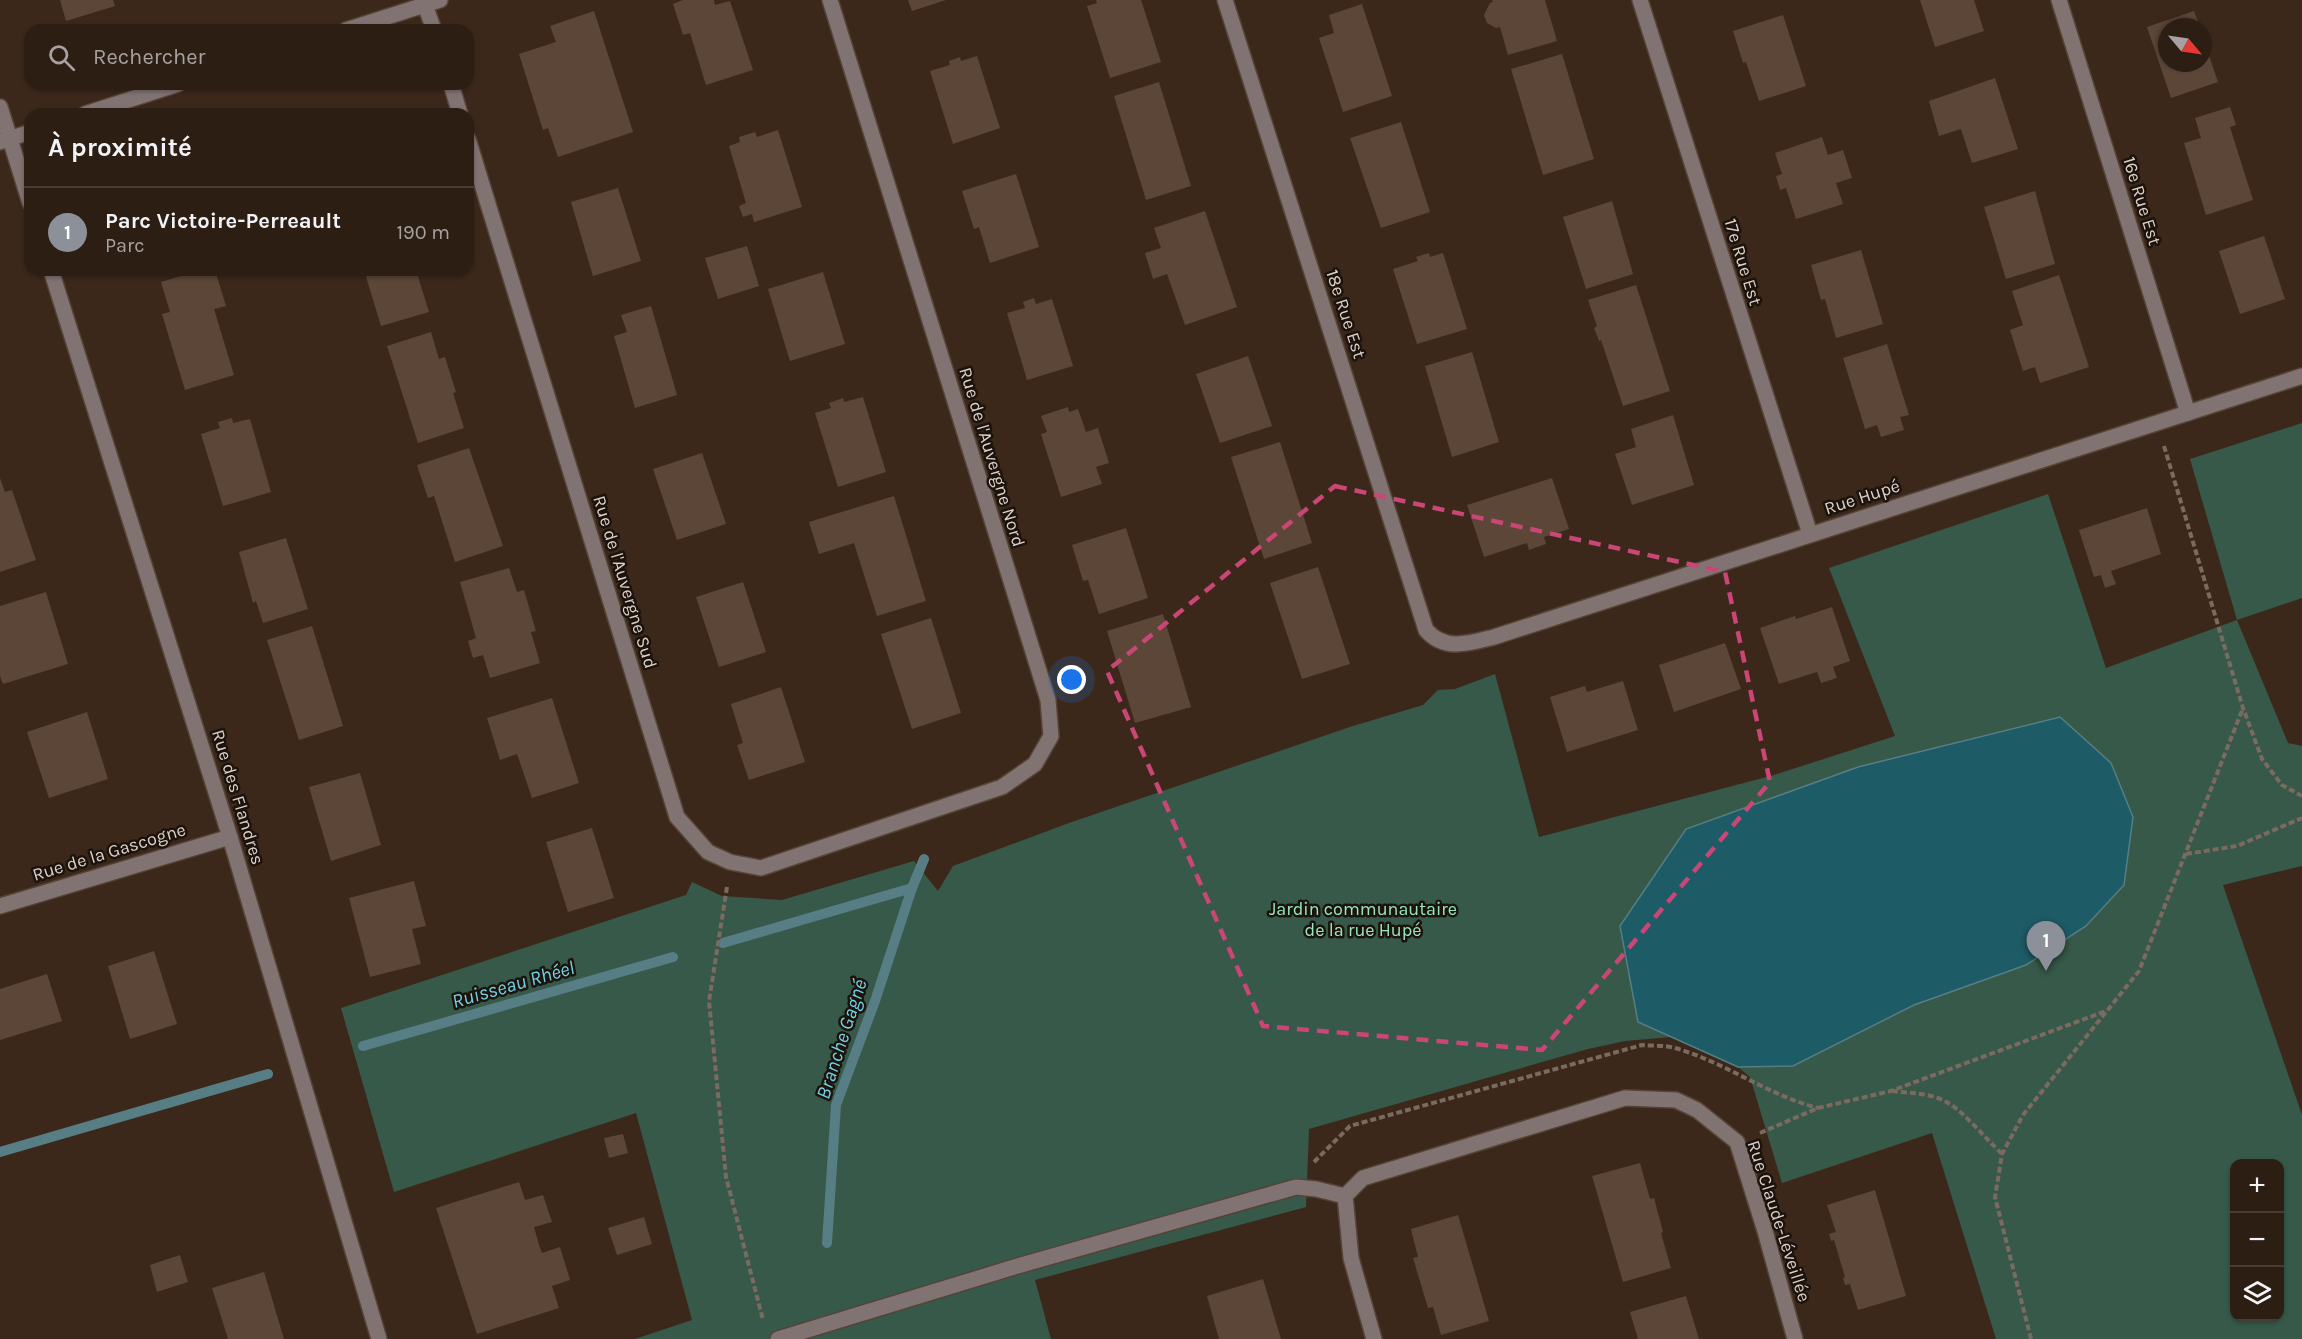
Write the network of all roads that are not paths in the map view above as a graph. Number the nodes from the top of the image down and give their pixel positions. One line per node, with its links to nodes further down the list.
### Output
1 (830, 0): 22 (street, Rue de l'Auvergne Nord)
2 (1225, 0): 21 (street, 18e Rue Est)
3 (1640, 0): 20 (street, 17e Rue Est)
4 (2059, 0): 19 (street, 16e Rue Est)
5 (433, 2): 6 (street); 7 (street)
6 (365, 24)
7 (434, 24)
8 (159, 90): 11 (street)
9 (453, 90): 12 (street)
10 (0, 107): 14 (street)
11 (104, 108)
12 (458, 108)
13 (24, 134): 14 (street)
14 (5, 140): 16 (street)
15 (474, 159): 22 (street, Rue de l'Auvergne Sud)
16 (24, 188)
17 (53, 276): 23 (street, Rue des Flandres)
18 (2302, 376): 19 (street, Rue Hupé)
19 (2188, 413): 20 (street, Rue Hupé)
20 (1810, 534): 21 (street, Rue Hupé)
21 (1433, 638)
22 (882, 828)
23 (230, 837): 24 (street, Rue de la Gascogne); 26 (street, Rue des Flandres)
24 (0, 906)
25 (1345, 1196): 27 (street); 28 (street); 29 (street, Rue Claude-Léveillée)
26 (379, 1339)
27 (778, 1339)
28 (1374, 1339)
29 (1795, 1339)

